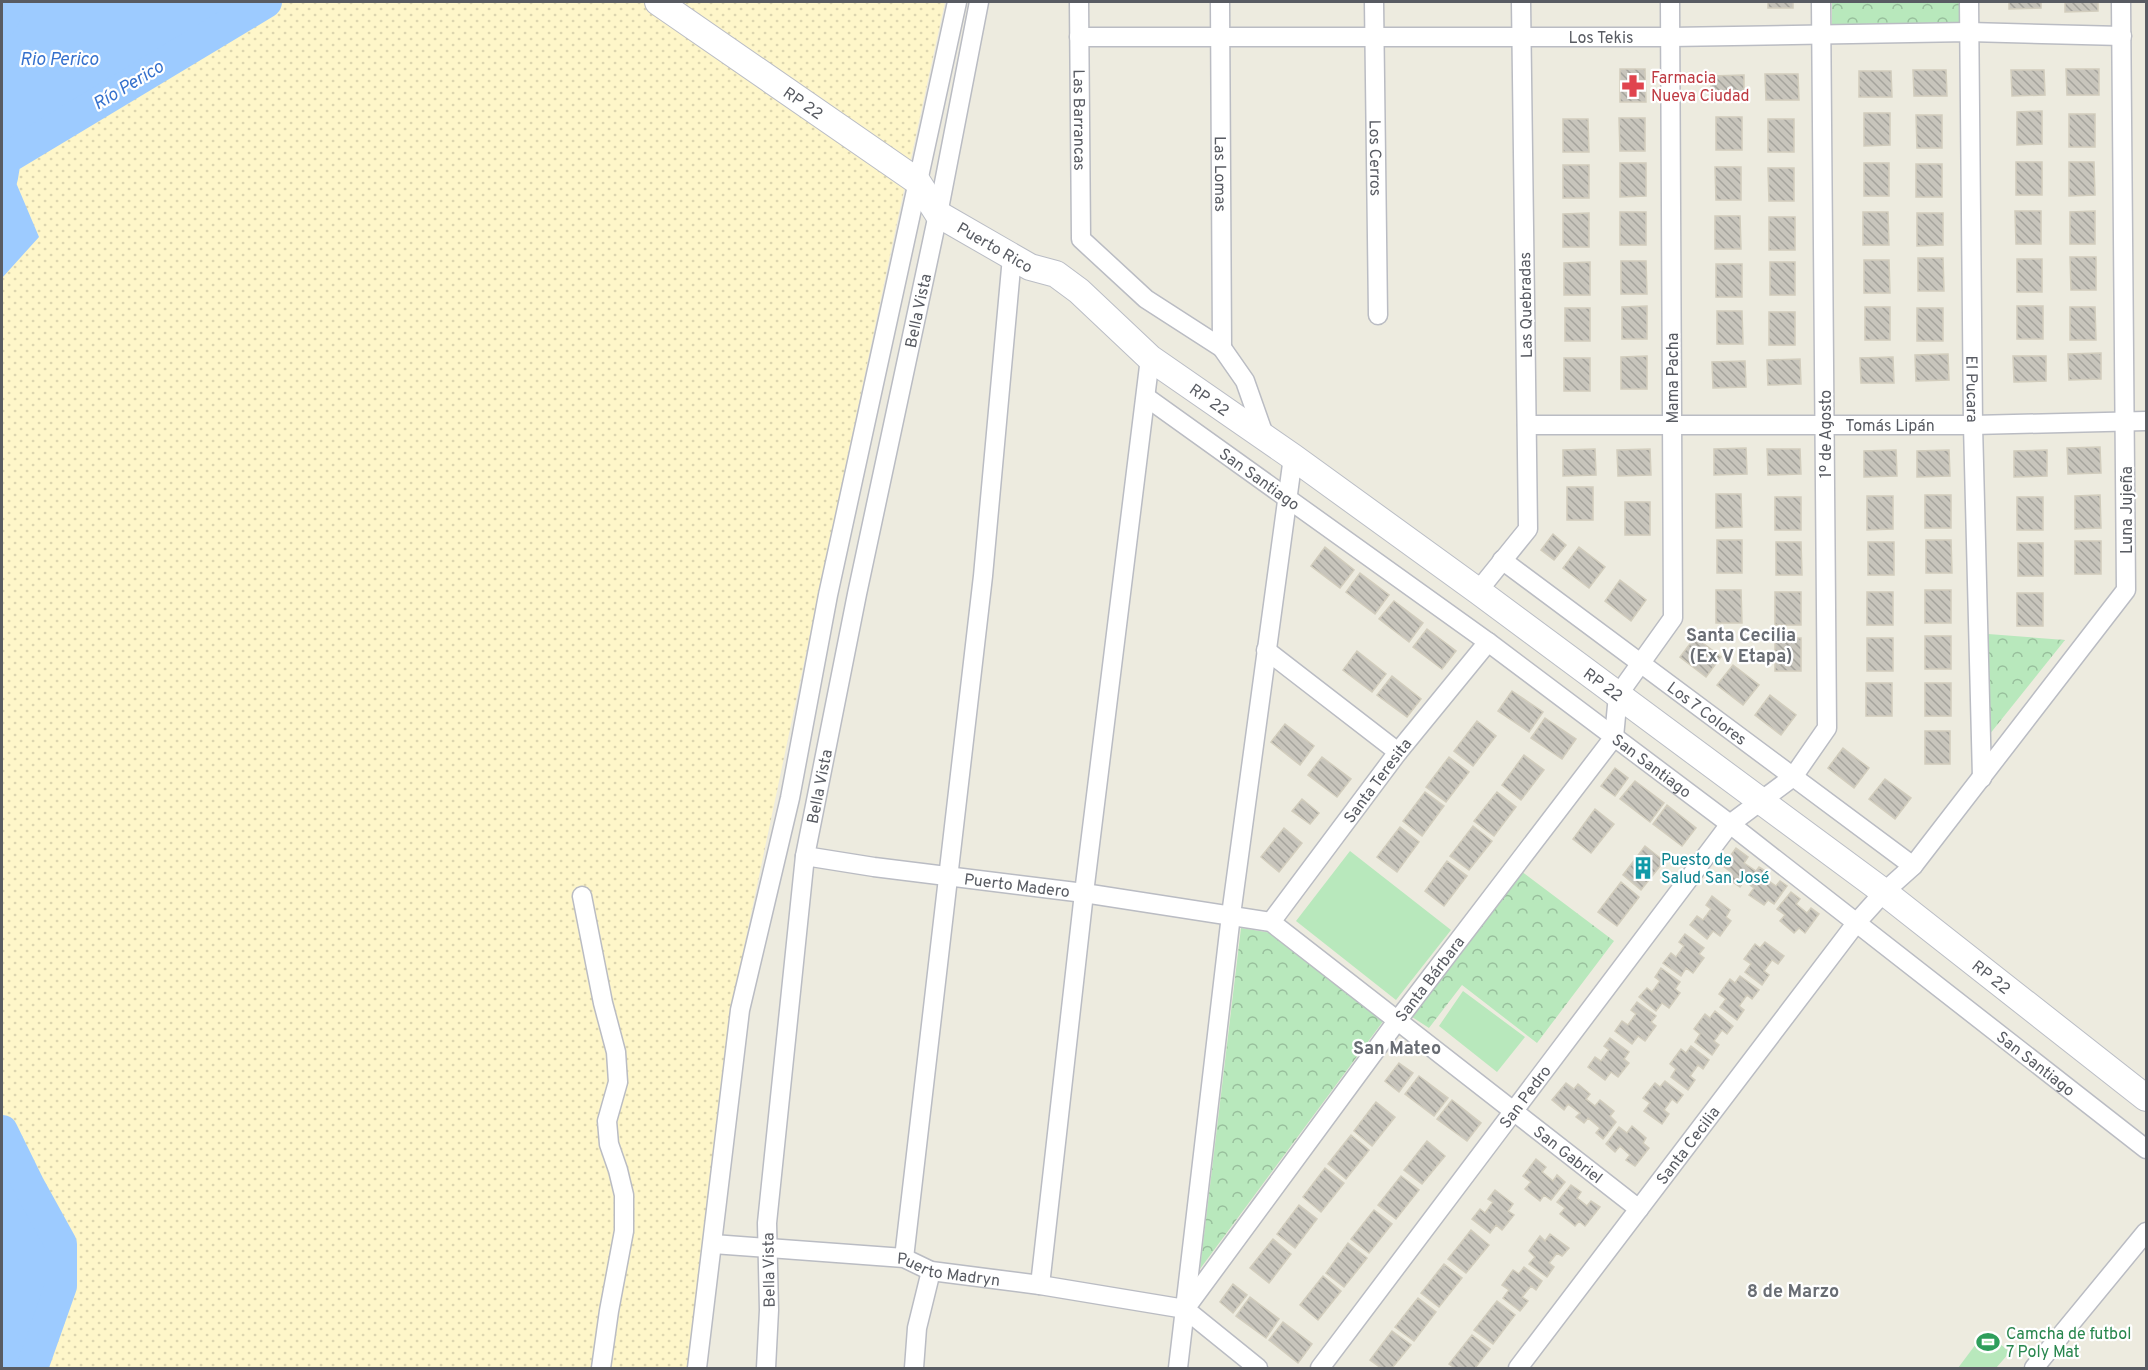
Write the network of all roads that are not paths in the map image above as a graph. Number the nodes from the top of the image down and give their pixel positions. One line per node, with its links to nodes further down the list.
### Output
1 (658, 2): 20 (street, RP 22)
2 (957, 2): 20 (street)
3 (979, 2): 21 (street, Bella Vista)
4 (1079, 2): 17 (street, Las Barrancas)
5 (1220, 2): 14 (street, Las Lomas)
6 (1374, 2): 19 (street, Los Cerros)
7 (1521, 2): 18 (street, Las Quebradas)
8 (1670, 2): 15 (street, Mama Pacha)
9 (1821, 2): 13 (street, 1º de Agosto)
10 (1968, 2): 12 (street, El Pucara)
11 (2121, 2): 16 (street, Luna Jujeña)
12 (1969, 32): 13 (street, Los Tekis); 16 (street, Los Tekis); 33 (street, El Pucara)
13 (1821, 35): 15 (street, Los Tekis); 32 (street, 1º de Agosto)
14 (1221, 36): 17 (street, Los Tekis); 19 (street, Los Tekis); 25 (street, Las Lomas)
15 (1671, 36): 18 (street, Los Tekis); 31 (street, Mama Pacha)
16 (2122, 36): 29 (street, Luna Jujeña)
17 (1079, 37): 25 (street, Las Barrancas)
18 (1521, 37): 19 (street, Los Tekis); 30 (street, Las Quebradas)
19 (1374, 38): 24 (street, Los Cerros)
20 (917, 181): 21 (street, RP 22); 64 (street)
21 (938, 214): 22 (street, Puerto Rico); 49 (street, Bella Vista)
22 (1012, 257): 23 (street, Puerto Rico); 51 (street)
23 (1056, 274): 26 (street, RP 22)
24 (1378, 315)
25 (1222, 348): 34 (street)
26 (1150, 358): 27 (street); 35 (street, RP 22)
27 (1146, 397): 36 (street, San Santiago); 53 (street)
28 (2146, 421): 29 (street, Tomás Lipán)
29 (2125, 422): 33 (street, Tomás Lipán); 46 (street, Luna Jujeña)
30 (1527, 425): 31 (street, Tomás Lipán); 37 (street, Las Quebradas)
31 (1672, 425): 32 (street, Tomás Lipán); 41 (street, Mama Pacha)
32 (1825, 425): 33 (street, Tomás Lipán); 45 (street, 1º de Agosto)
33 (1973, 425): 46 (street, El Pucara)
34 (1263, 432)
35 (1293, 457): 36 (street); 38 (street, RP 22)
36 (1287, 499): 39 (street, San Santiago); 40 (street)
37 (1503, 560): 38 (street, Las Quebradas); 41 (street, Los 7 Colores)
38 (1478, 591): 42 (street, RP 22)
39 (1488, 642): 43 (street, San Santiago); 44 (street, Santa Teresita)
40 (1266, 650): 44 (street); 55 (street)
41 (1641, 662): 42 (street, Mama Pacha); 45 (street, Los 7 Colores)
42 (1618, 695): 43 (street, Mama Pacha); 47 (street, RP 22)
43 (1614, 737): 48 (street, San Santiago); 58 (street, Santa Bárbara)
44 (1398, 752): 56 (street, Santa Teresita)
45 (1793, 777): 47 (street, 1º de Agosto); 50 (street, Los 7 Colores)
46 (1982, 778): 50 (street, Luna Jujeña)
47 (1761, 801): 48 (street, 1º de Agosto); 52 (street, RP 22)
48 (1730, 824): 57 (street, San Santiago); 60 (street, San Pedro)
49 (806, 856): 51 (street, Puerto Madero); 65 (street, Bella Vista)
50 (1913, 866): 52 (street, Luna Jujeña)
51 (949, 877): 53 (street, Puerto Madero); 66 (street)
52 (1884, 892): 57 (street, Luna Jujeña); 59 (street, RP 22)
53 (1084, 893): 55 (street, Puerto Madero); 68 (street)
54 (582, 896): 71 (street)
55 (1231, 915): 56 (street, Puerto Madero); 69 (street)
56 (1271, 922): 58 (street, San Gabriel)
57 (1857, 922): 61 (street, San Santiago); 62 (street, Santa Cecilia)
58 (1397, 1021): 60 (street, San Gabriel); 69 (street, Santa Bárbara)
59 (2146, 1098)
60 (1515, 1110): 62 (street, San Gabriel); 77 (street, San Pedro)
61 (2146, 1149)
62 (1640, 1209): 70 (street, Santa Cecilia)
63 (2146, 1232): 78 (street)
64 (713, 1244): 65 (street, Puerto Madryn); 72 (street)
65 (767, 1247): 66 (street, Puerto Madryn); 73 (street, Bella Vista)
66 (904, 1257): 67 (street, Puerto Madryn)
67 (931, 1271): 68 (street, Puerto Madryn); 74 (street)
68 (1040, 1285): 69 (street, Puerto Madryn)
69 (1185, 1309): 75 (street); 76 (street)
70 (1525, 1366)
71 (601, 1368)
72 (697, 1368)
73 (766, 1368)
74 (914, 1368)
75 (1178, 1368)
76 (1258, 1368)
77 (1320, 1368)
78 (2034, 1368)

